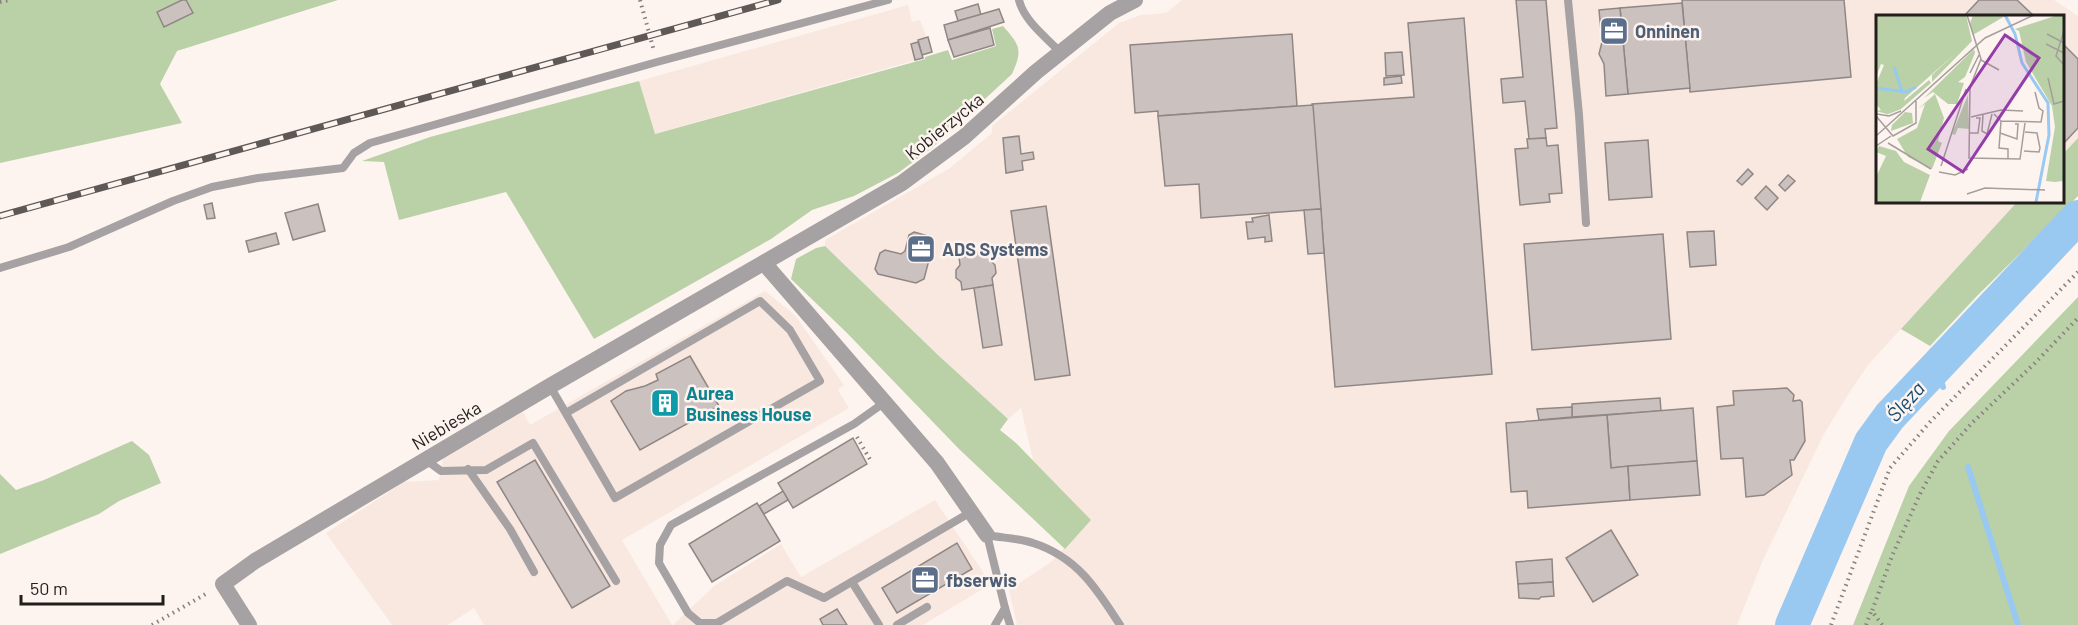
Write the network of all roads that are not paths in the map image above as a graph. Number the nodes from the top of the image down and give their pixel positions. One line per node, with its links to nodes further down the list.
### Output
1 (888, 0): 8 (lane)
2 (1019, 0): 5 (lane)
3 (1135, 0): 5 (street, Kobierzycka)
4 (1568, 0): 6 (lane)
5 (1060, 52): 7 (street, Kobierzycka)
6 (1586, 223)
7 (764, 263): 9 (street, Niebieska); 10 (street)
8 (0, 268)
9 (550, 386): 11 (lane); 12 (street, Niebieska)
10 (885, 402): 14 (street); 18 (lane)
11 (566, 413): 11 (lane)
12 (426, 459): 13 (lane); 21 (street, Niebieska)
13 (468, 470): 16 (lane); 17 (lane)
14 (971, 512): 15 (street); 18 (lane)
15 (987, 535): 20 (lane); 26 (lane)
16 (534, 572)
17 (615, 581)
18 (852, 582): 22 (lane)
19 (927, 607): 23 (lane)
20 (1005, 608): 24 (lane); 25 (lane)
21 (249, 625)
22 (879, 625)
23 (897, 625)
24 (995, 625)
25 (1010, 625)
26 (1120, 625)

